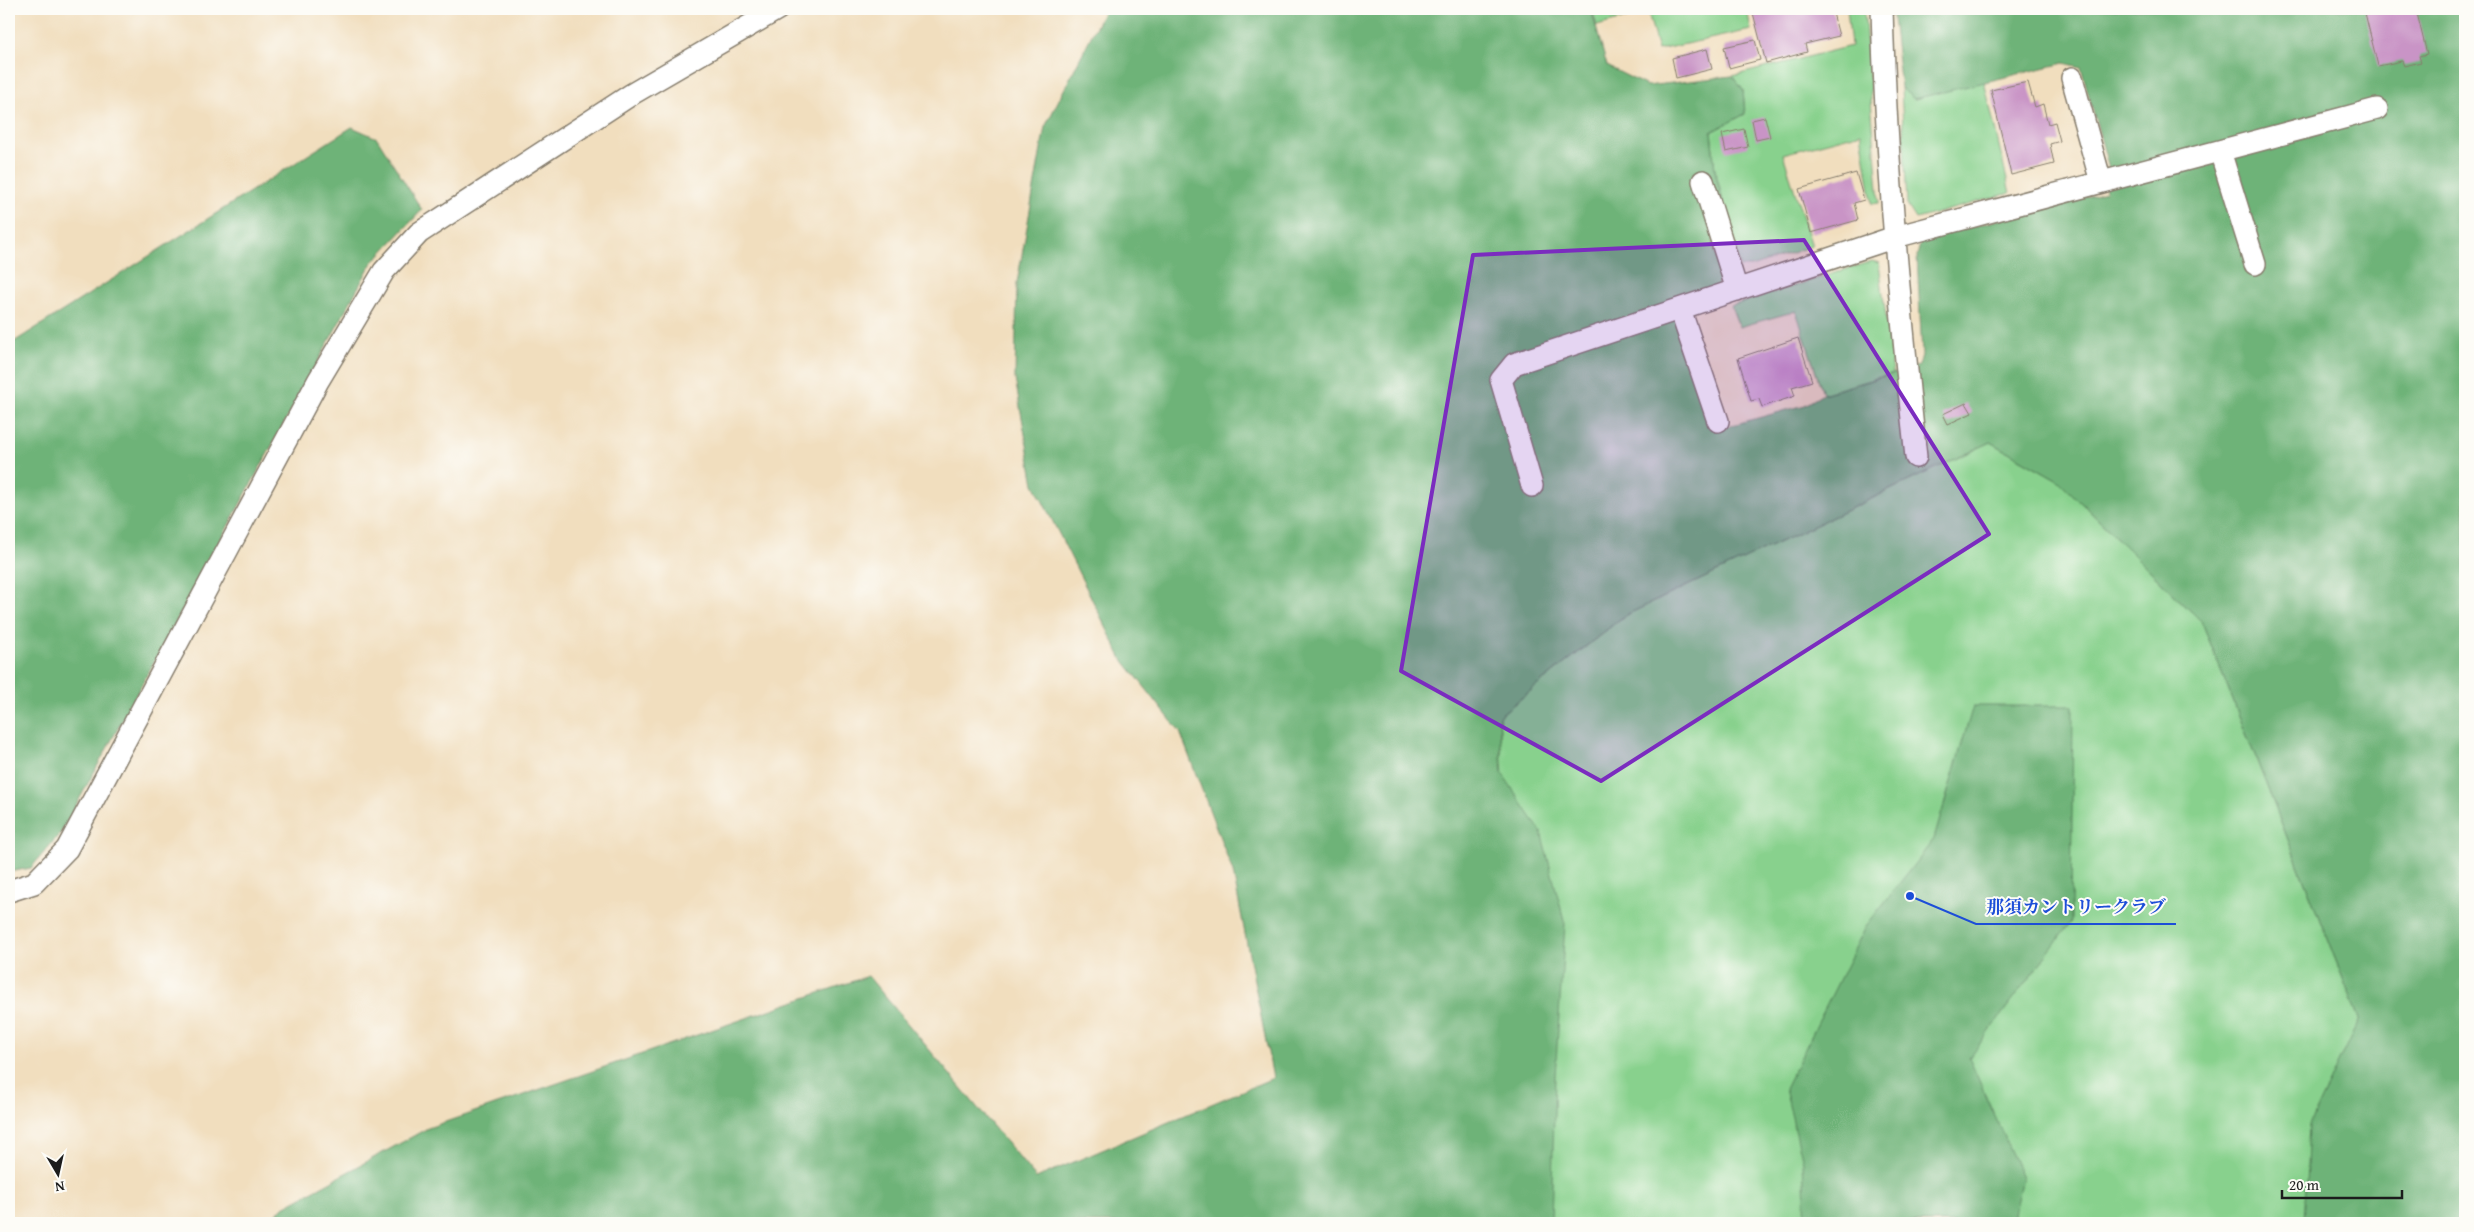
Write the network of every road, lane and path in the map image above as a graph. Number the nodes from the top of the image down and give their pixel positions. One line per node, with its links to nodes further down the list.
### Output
1 (778, 9): 15 (lane)
2 (1882, 9): 8 (lane)
3 (2072, 78): 7 (lane)
4 (2377, 109): 5 (lane)
5 (2220, 151): 7 (lane); 9 (lane)
6 (1703, 181): 10 (lane)
7 (2101, 182): 8 (lane)
8 (1895, 237): 10 (lane); 13 (lane)
9 (2255, 264)
10 (1737, 290): 11 (lane)
11 (1680, 309): 12 (lane); 14 (lane)
12 (1718, 421)
13 (1916, 457)
14 (1532, 486)
15 (9, 891)

